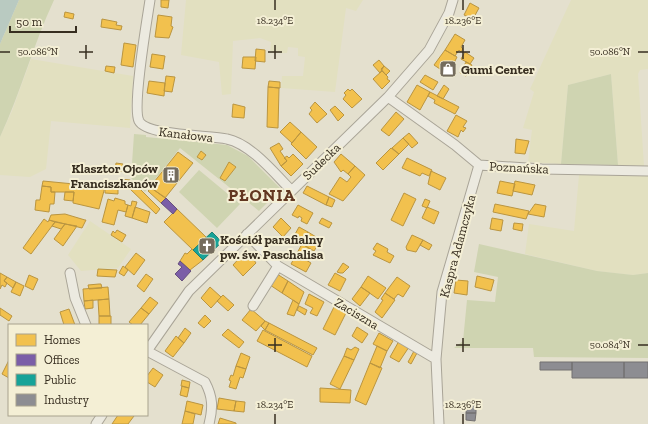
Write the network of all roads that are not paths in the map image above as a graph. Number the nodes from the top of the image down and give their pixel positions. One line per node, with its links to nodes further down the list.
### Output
1 (150, 0): 6 (street, Kanałowa)
2 (453, 0): 3 (street, Sudecka)
3 (388, 97): 4 (street, Poznańska); 6 (street, Sudecka)
4 (479, 165): 5 (street, Poznańska); 14 (street, Kaspra Adamczyka)
5 (648, 171)
6 (291, 190): 7 (street, Sudecka)
7 (247, 234): 8 (street, Zaciszna); 12 (street, Sudecka)
8 (278, 266): 10 (street); 14 (street, Zaciszna)
9 (70, 273): 11 (street)
10 (253, 306)
11 (86, 324)
12 (148, 350)
13 (148, 352): 15 (street)
14 (436, 359): 16 (street, Kaspra Adamczyka)
15 (209, 424)
16 (439, 424)

